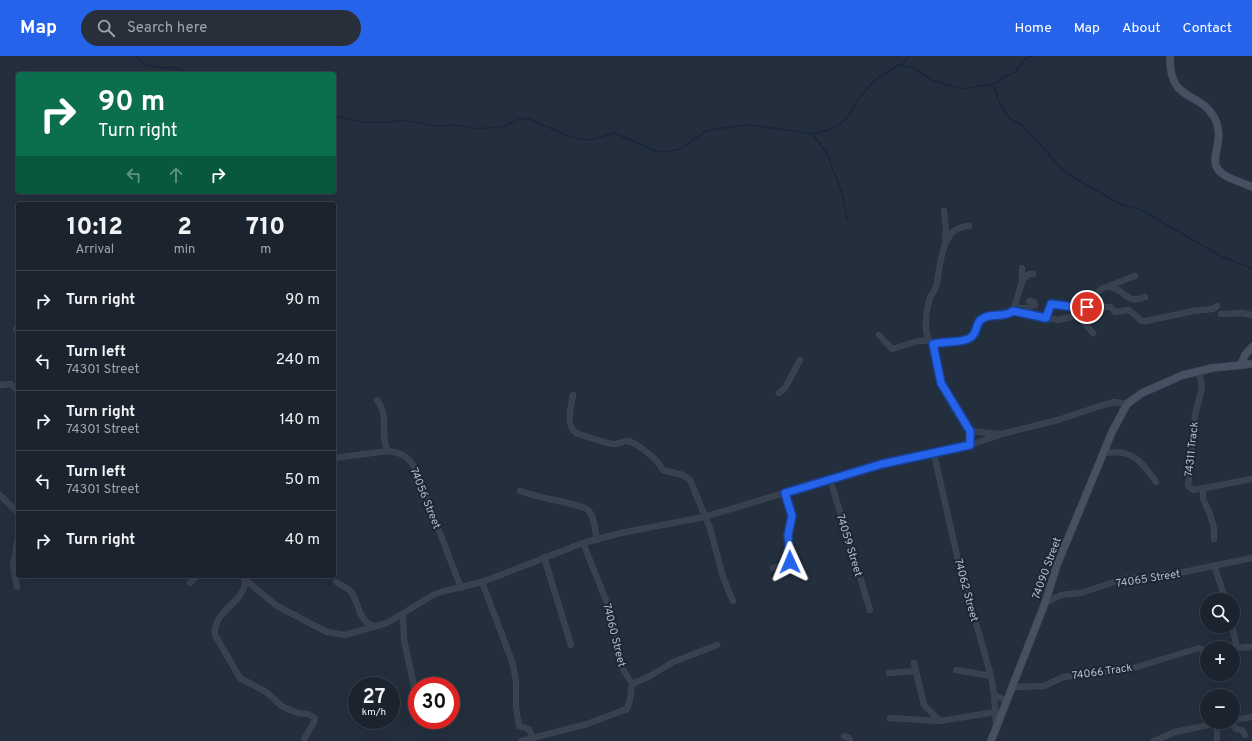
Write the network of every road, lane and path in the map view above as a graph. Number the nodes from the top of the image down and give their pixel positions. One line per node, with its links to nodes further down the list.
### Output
1 (1170, 56): 2 (street)
2 (1252, 187)
3 (944, 211): 5 (street)
4 (969, 226): 5 (street)
5 (945, 244): 24 (street)
6 (1022, 268): 10 (street)
7 (1033, 274): 10 (street)
8 (1135, 276): 9 (street)
9 (1124, 281): 11 (street); 12 (street)
10 (1022, 282): 17 (street)
11 (1107, 287): 12 (street); 15 (street)
12 (1120, 290): 13 (street)
13 (1145, 297)
14 (1029, 301): 17 (street)
15 (1086, 306): 16 (street); 21 (street); 22 (street)
16 (1217, 306)
17 (1013, 310): 21 (street); 24 (street)
18 (1221, 314): 19 (street)
19 (1252, 315)
20 (1071, 317): 21 (street)
21 (1046, 318)
22 (1093, 333)
23 (879, 335): 24 (street)
24 (931, 343): 36 (street)
25 (1252, 347): 27 (street)
26 (800, 360): 32 (street)
27 (1241, 364): 28 (street); 29 (street)
28 (1252, 364)
29 (1199, 370): 35 (street); 46 (street, 74311 Track)
30 (0, 385): 31 (street)
31 (16, 389)
32 (779, 393)
33 (573, 395): 51 (street)
34 (377, 400): 39 (street)
35 (1127, 404): 37 (street); 40 (street, 74090 Street)
36 (970, 431): 37 (street); 38 (street)
37 (1002, 434): 38 (street)
38 (970, 445): 41 (street)
39 (388, 451): 42 (street, 74056 Street); 67 (street, 74056 Street)
40 (1103, 453): 45 (street); 70 (street, 74090 Street)
41 (934, 454): 43 (street); 83 (street, 74062 Street)
42 (336, 458)
43 (830, 479): 48 (street); 71 (street, 74059 Street)
44 (1252, 479): 46 (street, 74311 Track)
45 (1156, 482)
46 (1203, 488): 52 (street)
47 (520, 491): 53 (street)
48 (785, 493): 51 (street); 59 (street)
49 (0, 495): 50 (street)
50 (16, 511)
51 (704, 517): 53 (street); 69 (street)
52 (1214, 539)
53 (597, 540): 54 (street)
54 (584, 543): 56 (street); 85 (street, 74060 Street)
55 (16, 549): 66 (street)
56 (544, 557): 64 (street); 75 (street)
57 (1252, 558): 58 (street, 74065 Street)
58 (1214, 566): 68 (street); 70 (street, 74065 Street)
59 (773, 568)
60 (195, 578): 65 (street)
61 (242, 578): 62 (street)
62 (245, 580): 73 (street); 100 (street)
63 (336, 582): 73 (street)
64 (482, 582): 67 (street); 99 (street)
65 (190, 583)
66 (17, 587)
67 (461, 588): 72 (street)
68 (1224, 593)
69 (733, 601)
70 (1045, 603): 86 (street, 74090 Street)
71 (870, 610)
72 (403, 615): 73 (street); 84 (street)
73 (375, 626)
74 (717, 645): 85 (street)
75 (571, 646)
76 (1252, 647): 77 (street)
77 (1240, 648)
78 (1200, 649): 86 (street, 74066 Track)
79 (914, 663): 81 (street)
80 (956, 670): 83 (street)
81 (916, 671): 82 (street); 93 (street)
82 (889, 673)
83 (991, 676): 87 (street, 74062 Street)
84 (412, 677)
85 (632, 684): 99 (street)
86 (1012, 687): 88 (street, 74090 Street)
87 (994, 694): 88 (street); 89 (street, 74062 Street)
88 (1006, 701): 94 (street, 74090 Street)
89 (995, 712): 93 (street); 94 (street, 74062 Street)
90 (1252, 717): 92 (street)
91 (890, 718): 93 (street)
92 (1240, 719)
93 (940, 721)
94 (995, 727): 102 (street, 74090 Street)
95 (1200, 727): 103 (street)
96 (1217, 729): 104 (street)
97 (1236, 729): 98 (street)
98 (1245, 735)
99 (532, 738): 101 (street)
100 (304, 741)
101 (521, 741)
102 (991, 741)
103 (1154, 741)
104 (1217, 741)

